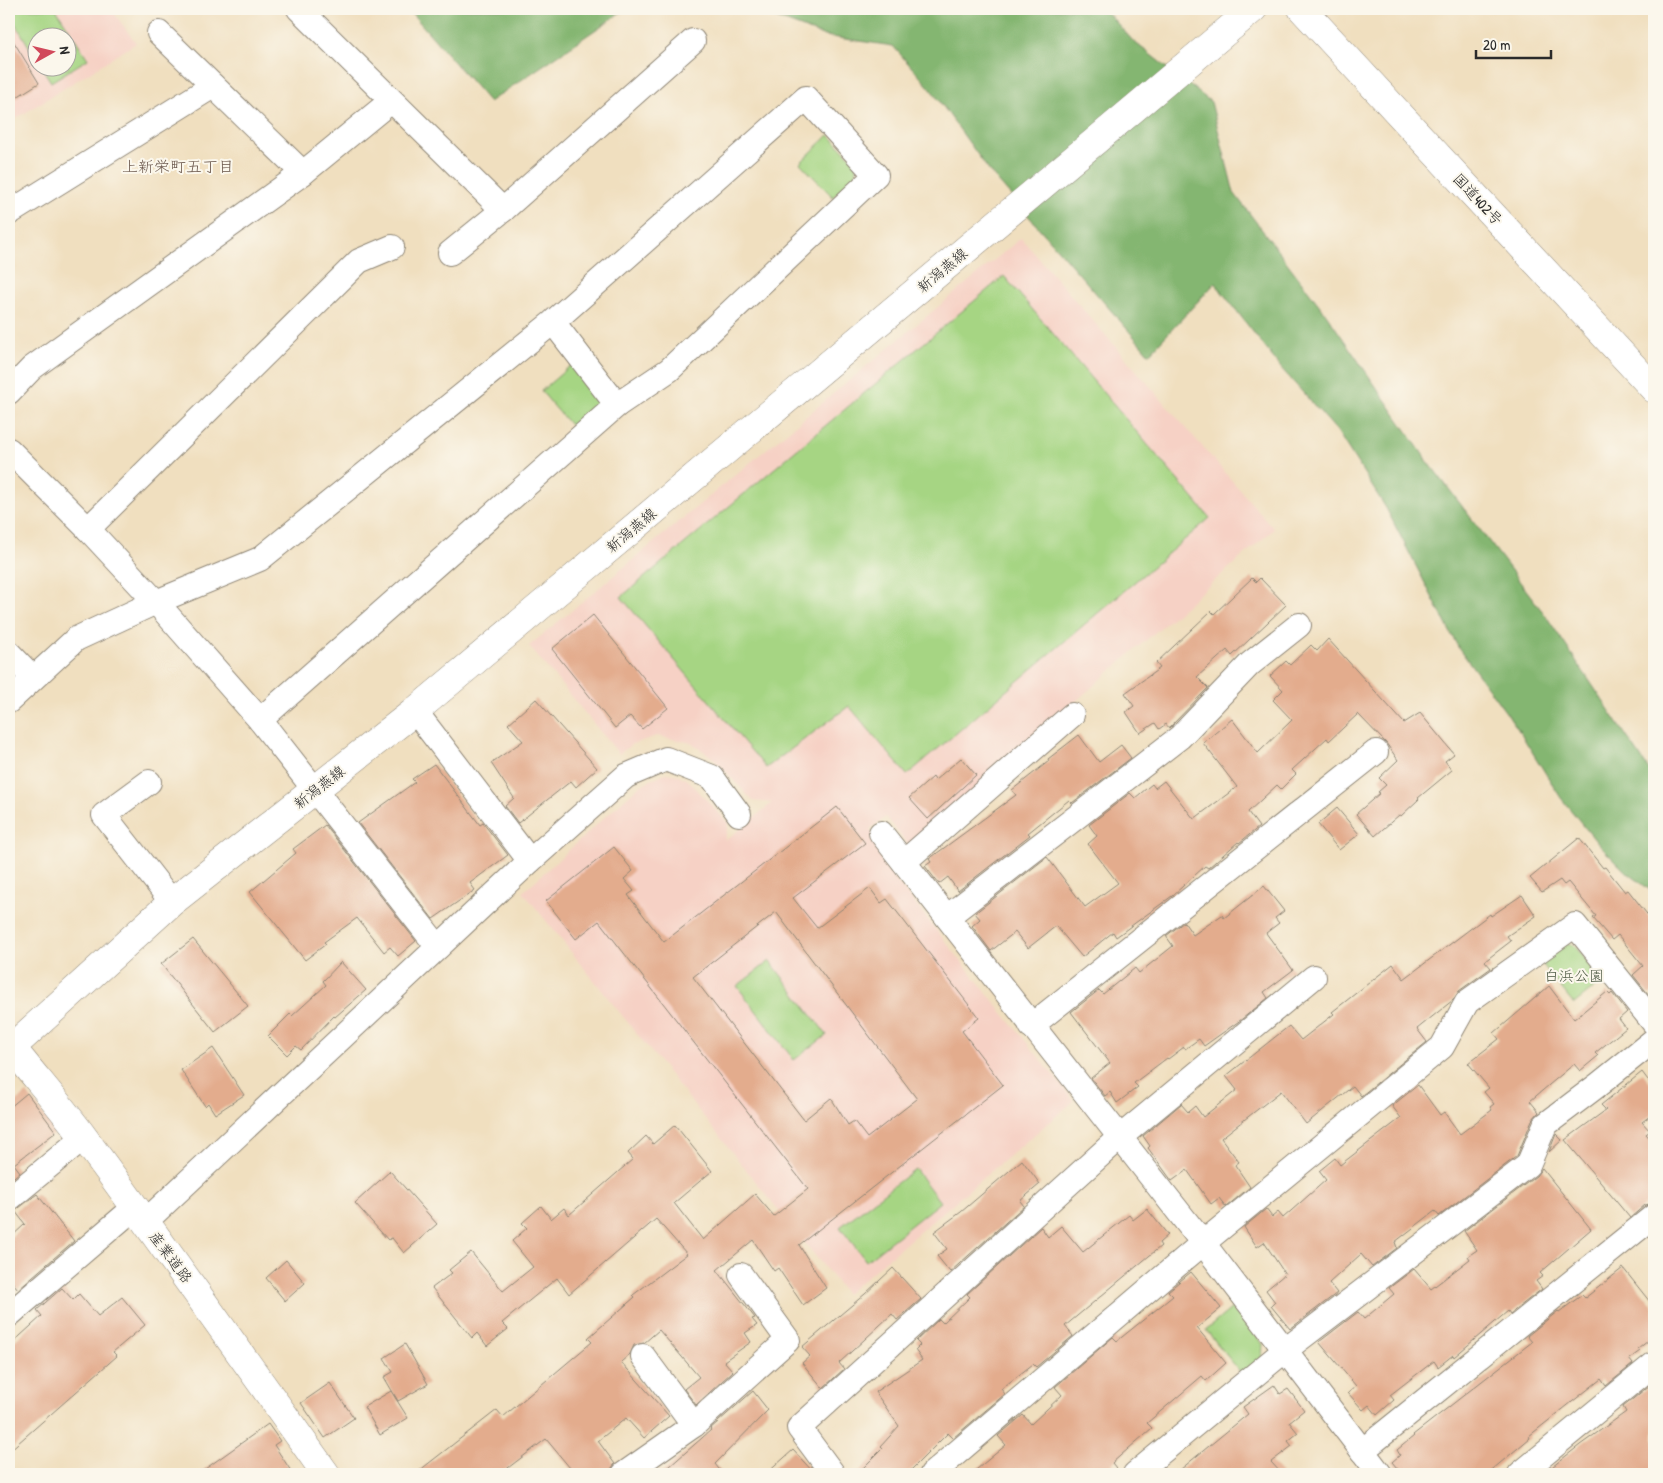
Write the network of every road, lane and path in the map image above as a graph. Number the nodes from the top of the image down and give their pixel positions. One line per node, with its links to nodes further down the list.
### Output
1 (299, 9): 7 (street)
2 (1253, 9): 24 (main road, 新潟燕線)
3 (1302, 9): 14 (main road, 国道402号)
4 (159, 33): 6 (street)
5 (693, 42): 9 (street)
6 (213, 86): 8 (street); 10 (street)
7 (391, 101): 8 (street); 9 (street)
8 (303, 173): 15 (street)
9 (503, 210): 12 (street)
10 (9, 213)
11 (392, 247): 18 (street)
12 (450, 253)
13 (553, 322): 16 (street); 16 (street); 19 (street)
14 (1654, 389)
15 (9, 392)
16 (617, 405): 26 (street)
17 (9, 450): 18 (street)
18 (88, 529): 19 (street)
19 (156, 602): 22 (street); 26 (street)
20 (1299, 626): 35 (street)
21 (9, 653): 22 (street)
22 (33, 678): 23 (street)
23 (9, 701)
24 (415, 711): 29 (main road, 新潟燕線); 32 (street)
25 (1072, 715): 33 (street)
26 (260, 720): 29 (street)
27 (1376, 752): 39 (street)
28 (149, 782): 34 (street)
29 (316, 790): 34 (main road, 新潟燕線); 36 (street)
30 (738, 814): 32 (street)
31 (881, 833): 33 (street)
32 (530, 861): 36 (street)
33 (904, 862): 35 (street)
34 (172, 902): 41 (main road, 新潟燕線)
35 (947, 917): 39 (street)
36 (438, 947): 45 (street)
37 (1314, 976): 43 (street)
38 (1654, 1023): 47 (street)
39 (1031, 1026): 43 (street)
40 (1654, 1040): 50 (street)
41 (10, 1047): 42 (main road, 産業道路)
42 (84, 1137): 44 (street); 45 (main road, 産業道路)
43 (1119, 1138): 47 (street); 57 (street)
44 (9, 1199)
45 (140, 1215): 49 (street); 55 (main road, 産業道路)
46 (1654, 1216): 54 (street)
47 (1203, 1243): 50 (street); 58 (street)
48 (741, 1275): 53 (street)
49 (9, 1315)
50 (1284, 1351): 54 (street); 59 (street)
51 (643, 1356): 53 (street)
52 (1654, 1364): 61 (street)
53 (694, 1424): 56 (street)
54 (1362, 1450): 60 (street)
55 (326, 1474)
56 (624, 1474)
57 (832, 1474)
58 (932, 1474)
59 (1135, 1474)
60 (1380, 1474)
61 (1520, 1474)

